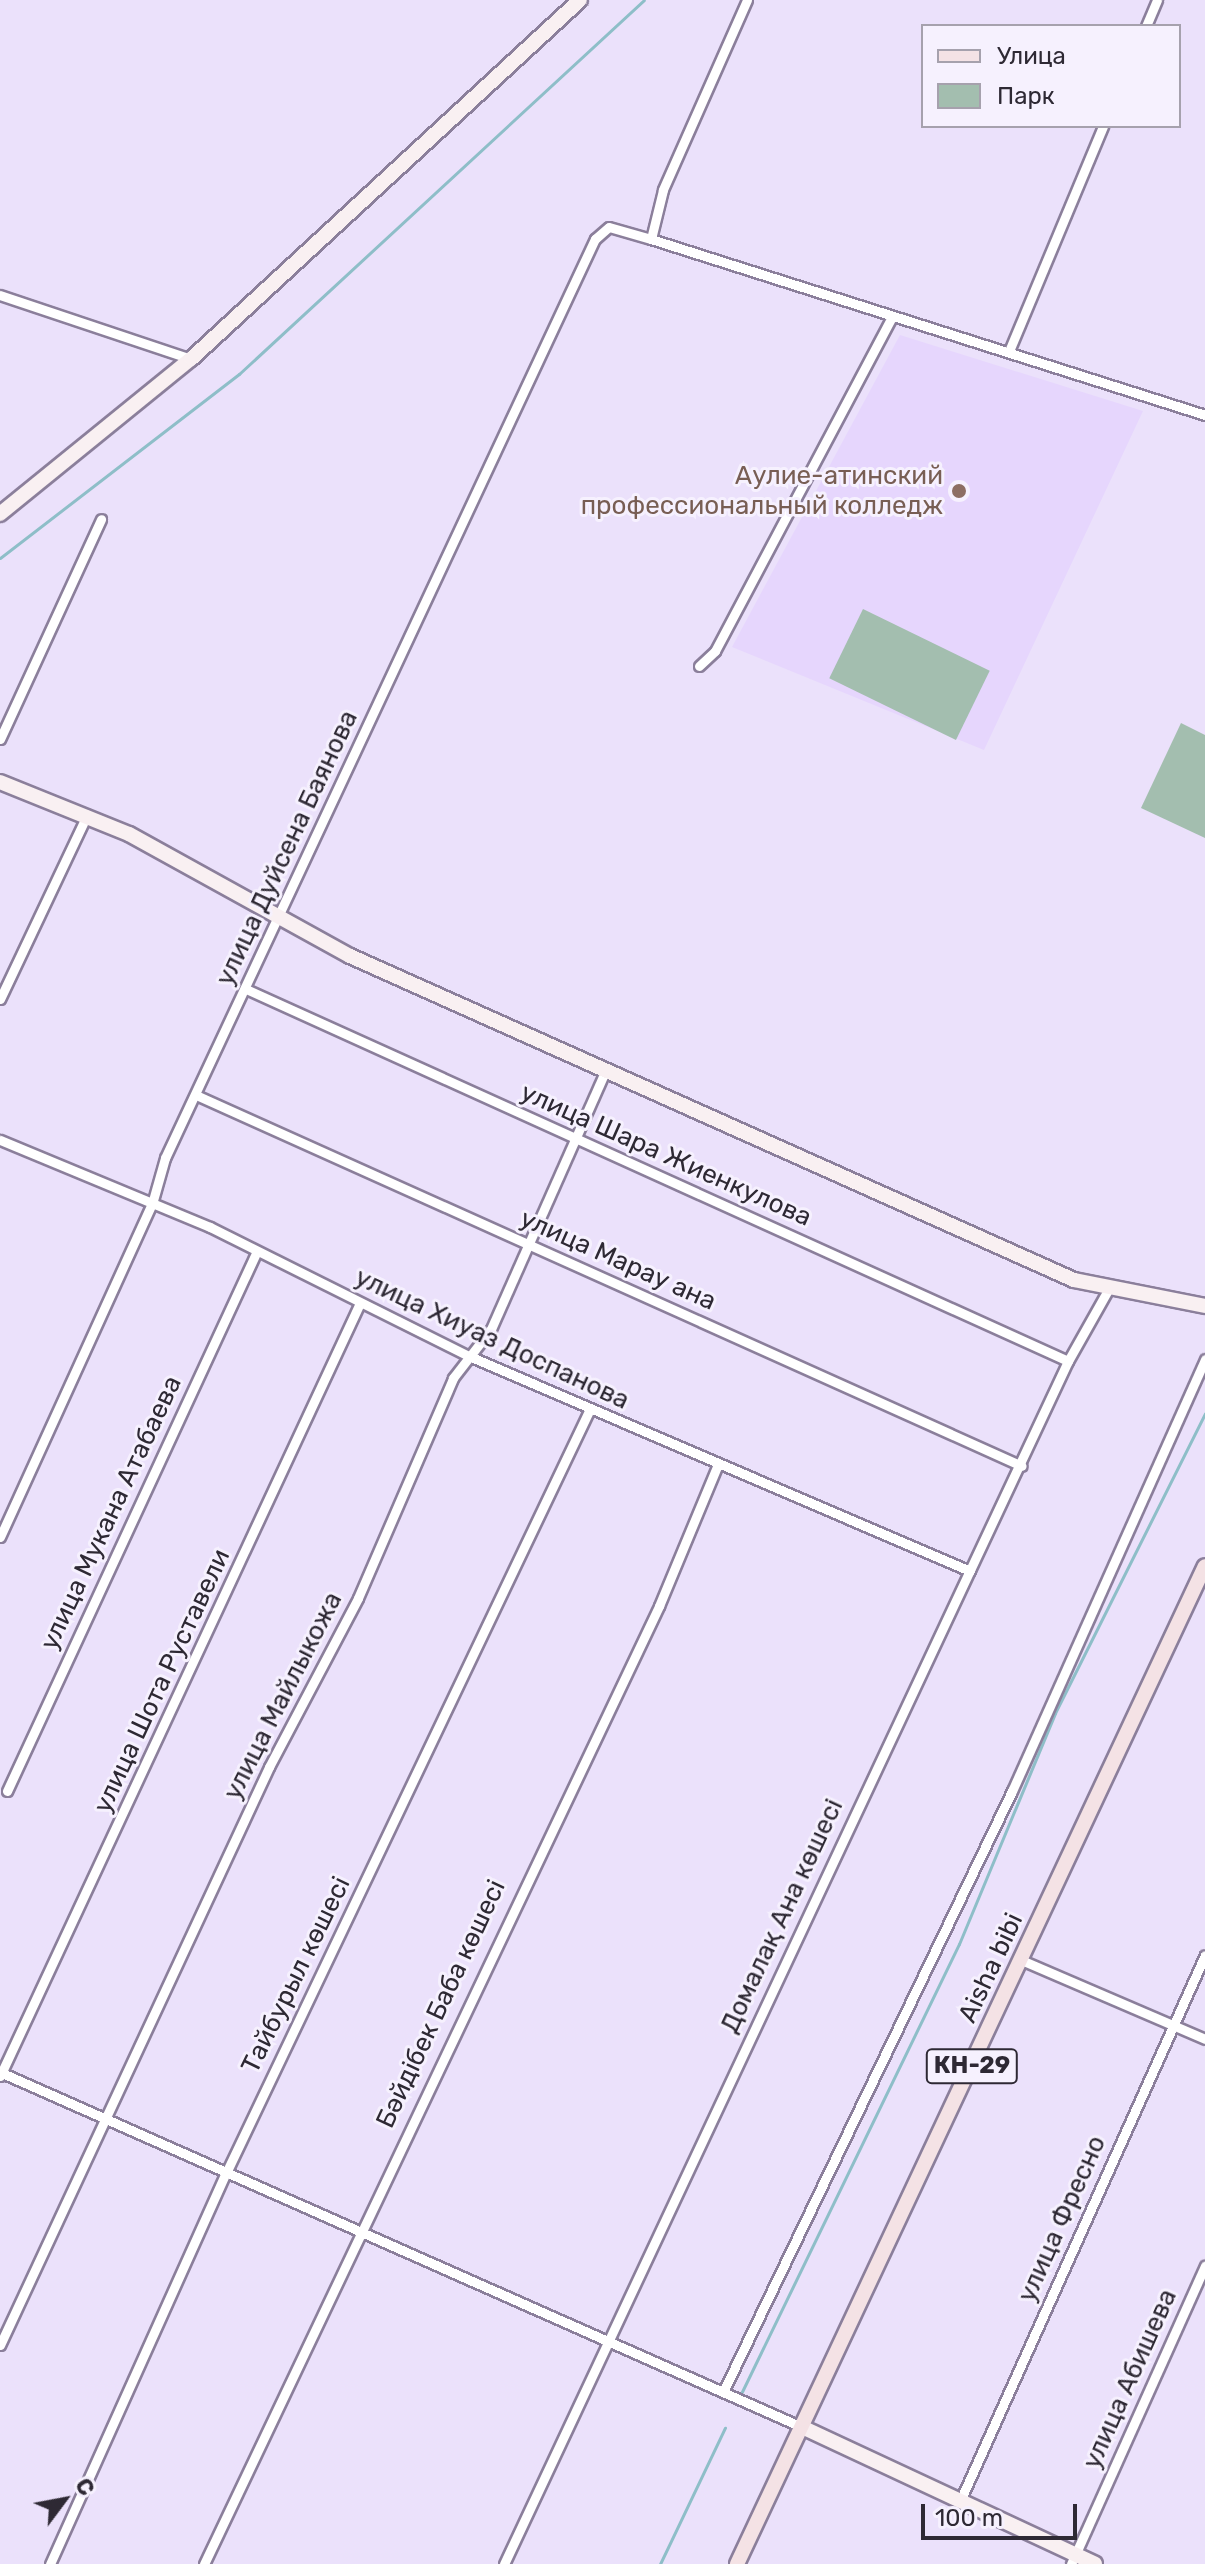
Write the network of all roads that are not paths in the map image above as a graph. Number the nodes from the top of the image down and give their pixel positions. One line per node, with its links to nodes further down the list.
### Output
1 (580, 0): 10 (street)
2 (747, 0): 6 (street)
3 (1157, 0): 4 (street)
4 (1147, 24)
5 (1102, 128): 9 (street)
6 (651, 239): 8 (street); 18 (street, улица Дуйсена Баянова)
7 (0, 295): 10 (street)
8 (892, 316): 9 (street); 14 (street)
9 (1009, 351): 11 (street)
10 (191, 359): 12 (street)
11 (1205, 415)
12 (0, 514)
13 (101, 519): 15 (street)
14 (699, 666)
15 (0, 739)
16 (0, 782): 17 (street)
17 (87, 815): 18 (street); 20 (street)
18 (281, 920): 19 (street, улица Дуйсена Баянова); 21 (street)
19 (246, 989): 22 (street, улица Дуйсена Баянова); 24 (street, улица Шара Жиенкулова)
20 (0, 999)
21 (606, 1069): 24 (street, улица Майлыкожа); 28 (street)
22 (196, 1095): 25 (street, улица Дуйсена Баянова); 26 (street, улица Марау ана)
23 (0, 1140): 25 (street, улица Хиуаз Доспанова)
24 (576, 1140): 26 (street, улица Майлыкожа); 33 (street, улица Шара Жиенкулова)
25 (152, 1204): 27 (street, улица Хиуаз Доспанова); 37 (street, улица Дуйсена Баянова)
26 (526, 1243): 31 (street, улица Майлыкожа); 36 (street, улица Марау ана)
27 (256, 1253): 29 (street, улица Хиуаз Доспанова); 40 (street, улица Мукана Атабаева)
28 (1108, 1290): 30 (street); 33 (street, Домалақ Ана көшесі)
29 (360, 1303): 31 (street, улица Хиуаз Доспанова); 45 (street, улица Шота Руставели)
30 (1205, 1306)
31 (469, 1356): 34 (street, улица Хиуаз Доспанова); 46 (street, улица Майлыкожа)
32 (1205, 1359): 52 (street)
33 (1068, 1361): 36 (street, Домалақ Ана көшесі)
34 (590, 1409): 35 (street, улица Хиуаз Доспанова); 47 (street, Тайбурыл көшесі)
35 (718, 1464): 39 (street, улица Хиуаз Доспанова); 48 (street, Бәйдібек Баба көшесі)
36 (1022, 1466): 39 (street, Домалақ Ана көшесі)
37 (0, 1537)
38 (1205, 1566): 42 (main road, Aisha bibi / КН-29)
39 (970, 1571): 50 (street, Домалақ Ана көшесі)
40 (7, 1791)
41 (1205, 1955): 43 (street, улица Фресно)
42 (1021, 1960): 43 (street); 53 (main road, Aisha bibi / КН-29)
43 (1173, 2025): 44 (street); 54 (street, улица Фресно)
44 (1205, 2039)
45 (1, 2073): 46 (street)
46 (106, 2119): 47 (street); 51 (street, улица Майлыкожа)
47 (226, 2173): 48 (street); 56 (street, Тайбурыл көшесі)
48 (359, 2233): 50 (street); 57 (street, Бәйдібек Баба көшесі)
49 (1205, 2266): 55 (street, улица Абишева)
50 (609, 2344): 52 (street); 58 (street, Домалақ Ана көшесі)
51 (0, 2345)
52 (726, 2393): 53 (street)
53 (804, 2428): 54 (street); 59 (main road, Aisha bibi / КН-29)
54 (960, 2501): 55 (street)
55 (1073, 2559): 60 (street)
56 (50, 2564)
57 (204, 2564)
58 (504, 2564)
59 (737, 2564)
60 (1095, 2564)

